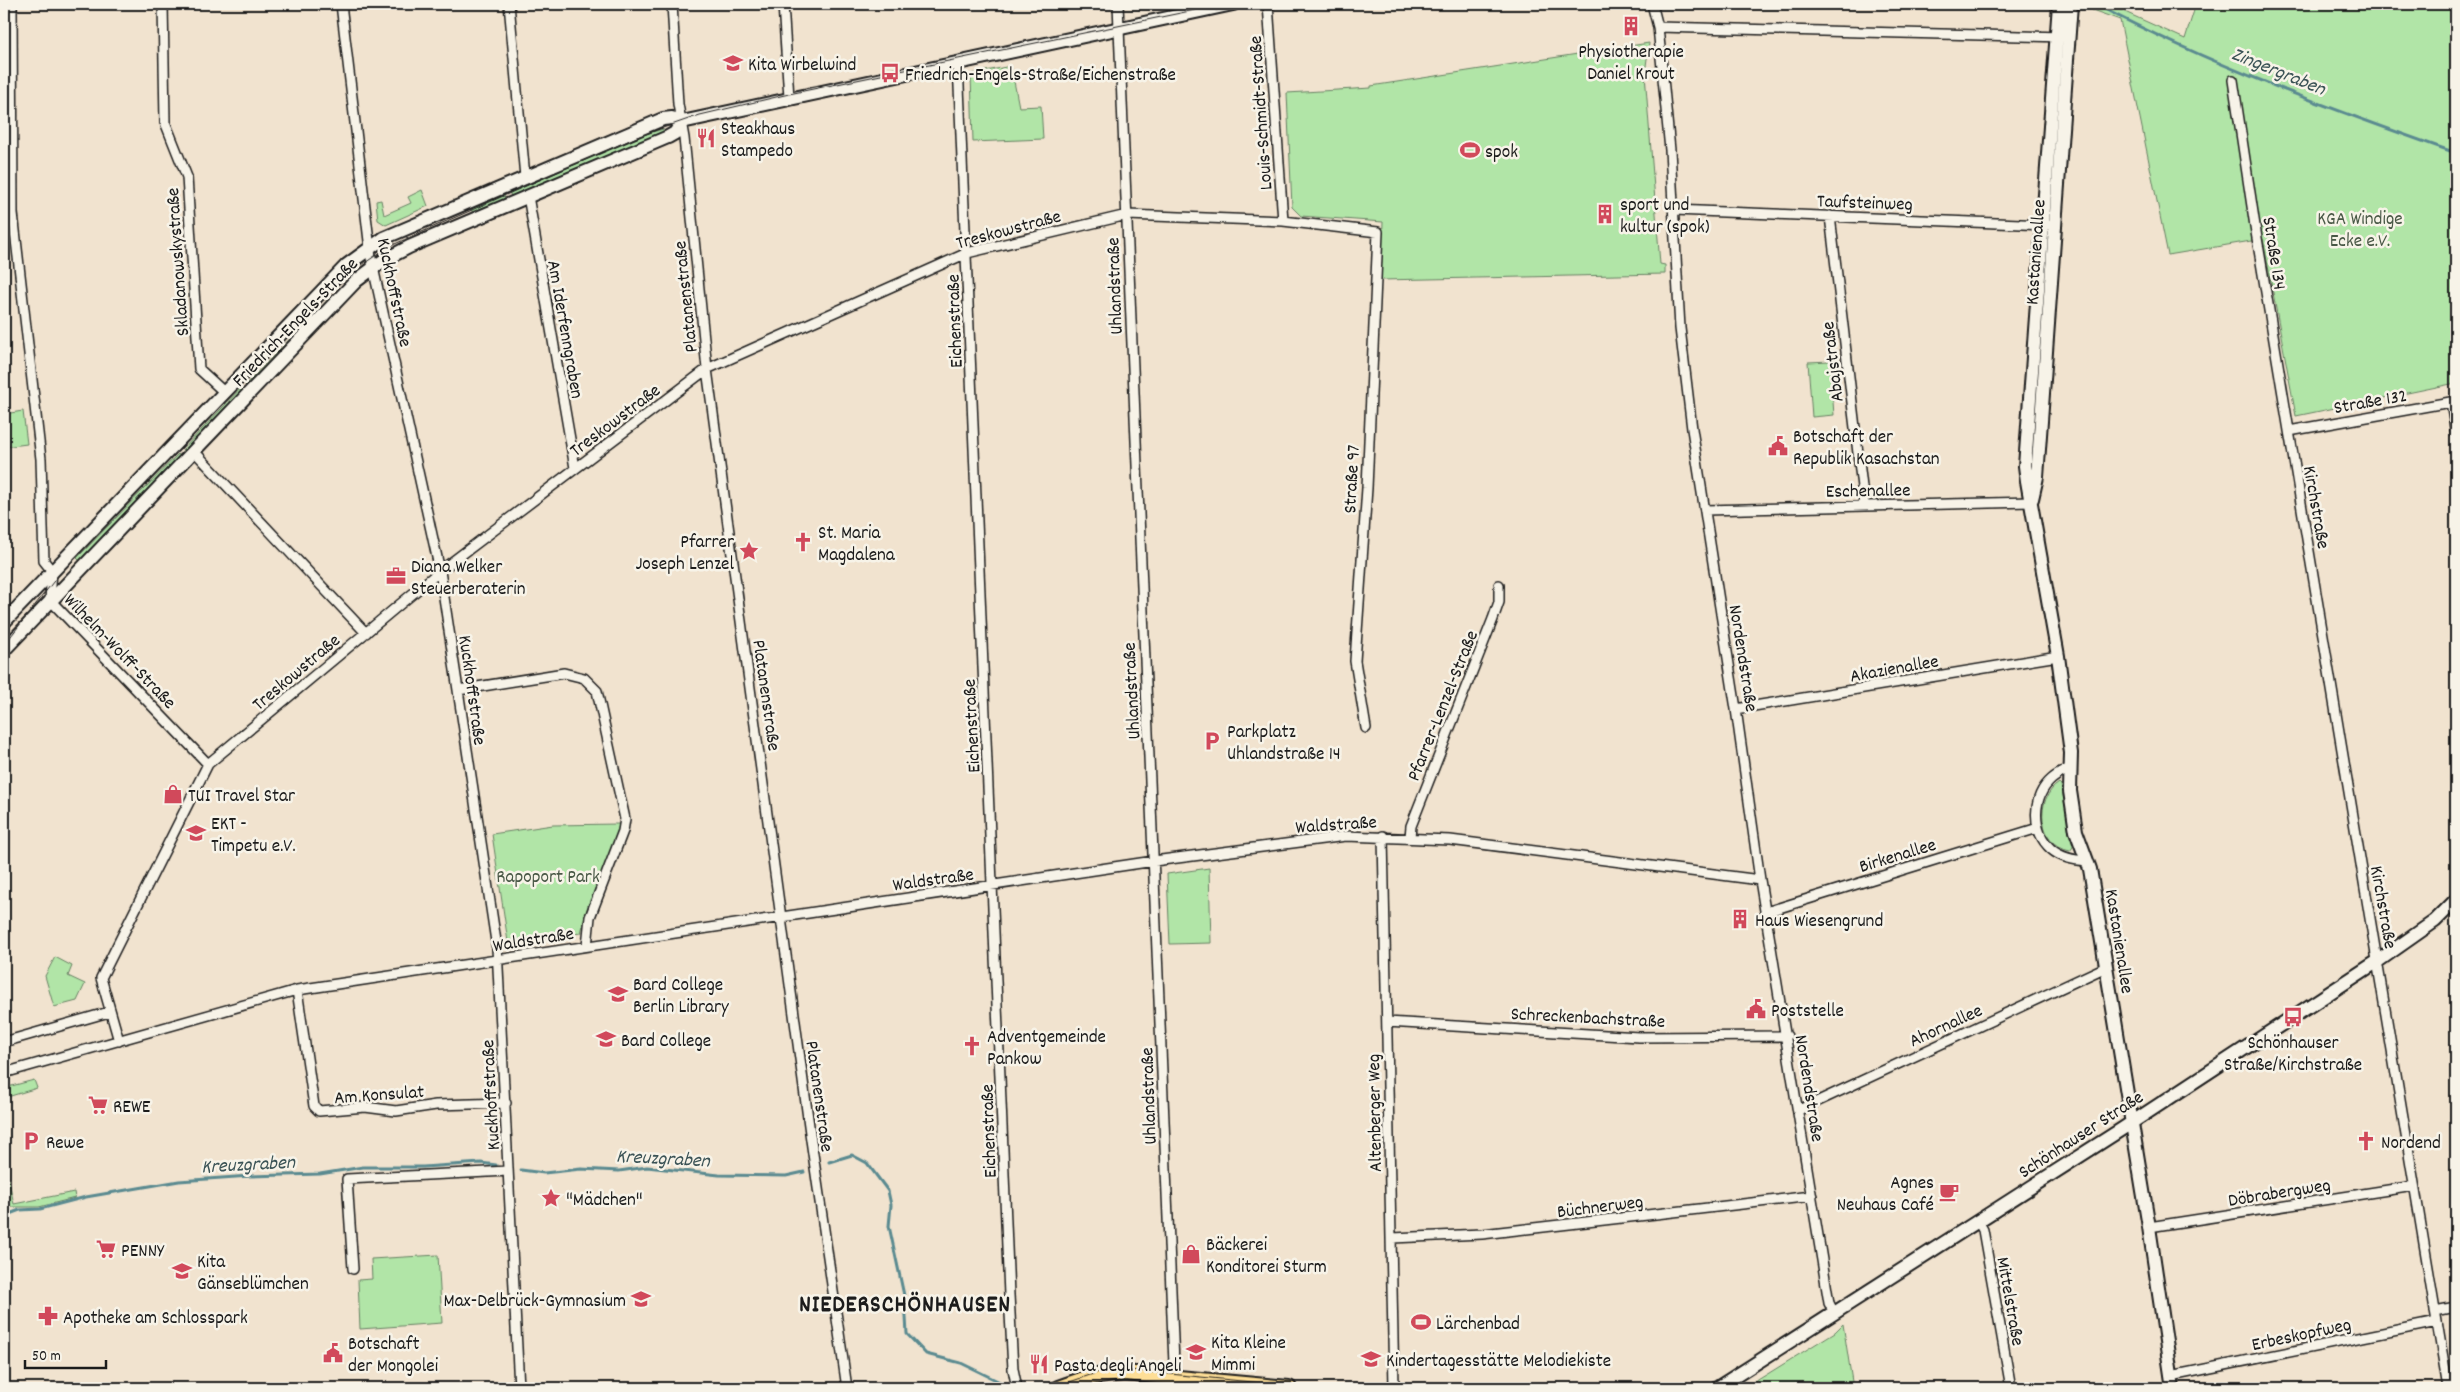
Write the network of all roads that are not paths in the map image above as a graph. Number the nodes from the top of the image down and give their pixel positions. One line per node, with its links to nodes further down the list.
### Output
1 (12, 4): 21 (street, Wilhelm-Wolff-Straße)
2 (163, 4): 33 (street, Skladanowskystraße)
3 (341, 4): 29 (street, Kuckhoffstraße)
4 (508, 4): 20 (street)
5 (672, 4): 19 (street, Platanenstraße)
6 (783, 4): 18 (street)
7 (1118, 4): 14 (street, Uhlandstraße)
8 (1233, 4): 14 (street, Friedrich-Engels-Straße)
9 (1268, 4): 26 (street, Louis-Schmidt-Straße)
10 (1652, 4): 13 (street, Nordendstraße)
11 (2059, 4): 15 (street, Kastanienallee)
12 (2071, 4): 15 (street, Kastanienallee)
13 (1658, 27): 15 (street); 23 (street, Nordendstraße)
14 (1119, 28): 16 (street, Friedrich-Engels-Straße); 24 (street, Uhlandstraße)
15 (2062, 37): 27 (street, Kastanienallee)
16 (958, 62): 18 (street, Friedrich-Engels-Straße); 30 (street, Eichenstraße)
17 (2233, 80): 35 (street, Straße 134)
18 (789, 98): 19 (street, Friedrich-Engels-Straße)
19 (682, 122): 20 (street, Friedrich-Engels-Straße); 22 (street, Friedrich-Engels-Straße); 32 (street, Platanenstraße)
20 (525, 178): 29 (street, Friedrich-Engels-Straße)
21 (8, 188): 42 (street, Wilhelm-Wolff-Straße)
22 (528, 196): 31 (street, Friedrich-Engels-Straße); 38 (street, Am Iderfenngraben)
23 (1674, 210): 25 (street, Taufsteinweg); 41 (street, Nordendstraße)
24 (1127, 215): 26 (street, Treskowstraße); 30 (street, Treskowstraße); 58 (street, Uhlandstraße)
25 (1830, 216): 27 (street, Taufsteinweg); 40 (street, Abajstraße)
26 (1283, 221): 28 (street, Treskowstraße)
27 (2049, 225): 39 (street, Kastanienallee)
28 (1378, 232): 52 (street, Straße 97)
29 (369, 248): 31 (street, Kuckhoffstraße); 33 (street, Friedrich-Engels-Straße)
30 (967, 253): 32 (street, Treskowstraße); 61 (street, Eichenstraße)
31 (372, 268): 37 (street, Friedrich-Engels-Straße); 43 (street, Kuckhoffstraße)
32 (708, 369): 38 (street, Treskowstraße); 64 (street, Platanenstraße)
33 (224, 392): 42 (street, Friedrich-Engels-Straße)
34 (2454, 401): 35 (street, Straße 132); 36 (street)
35 (2289, 431): 67 (street, Kirchstraße)
36 (2456, 434)
37 (194, 451): 45 (street, Friedrich-Engels-Straße); 47 (street)
38 (575, 468): 43 (street, Treskowstraße)
39 (2031, 502): 40 (street, Eschenallee); 49 (street, Kastanienallee)
40 (1864, 504): 41 (street, Eschenallee)
41 (1705, 510): 51 (street, Nordendstraße)
42 (52, 571): 45 (street, Wilhelm-Wolff-Straße); 46 (street, Friedrich-Engels-Straße)
43 (440, 571): 47 (street, Treskowstraße); 50 (street, Kuckhoffstraße)
44 (1499, 585): 57 (street, Pfarrer-Lenzel-Straße)
45 (50, 600): 48 (street, Friedrich-Engels-Straße); 53 (street, Wilhelm-Wolff-Straße)
46 (4, 622)
47 (366, 633): 53 (street, Treskowstraße)
48 (4, 650)
49 (2058, 656): 51 (street, Akazienallee); 54 (street, Kastanienallee)
50 (458, 690): 65 (street); 66 (street, Kuckhoffstraße)
51 (1736, 709): 60 (street, Nordendstraße)
52 (1366, 728)
53 (208, 764): 70 (street, Treskowstraße)
54 (2072, 766): 55 (street); 59 (street, Kastanienallee)
55 (2038, 828): 59 (street); 63 (street, Birkenallee)
56 (1383, 836): 57 (street, Waldstraße); 58 (street, Waldstraße); 71 (street, Altenberger Weg)
57 (1410, 837): 60 (street, Waldstraße)
58 (1154, 861): 61 (street, Waldstraße); 90 (street, Uhlandstraße)
59 (2087, 861): 68 (street, Kastanienallee)
60 (1760, 880): 63 (street, Nordendstraße)
61 (994, 885): 64 (street, Waldstraße); 94 (street, Eichenstraße)
62 (2456, 900): 67 (street, Schönhauser Straße)
63 (1766, 912): 72 (street, Nordendstraße)
64 (781, 916): 65 (street, Waldstraße); 93 (street, Platanenstraße)
65 (587, 946): 66 (street, Waldstraße)
66 (498, 960): 69 (street, Waldstraße); 76 (street, Kuckhoffstraße)
67 (2378, 961): 78 (street, Schönhauser Straße); 80 (street, Kirchstraße)
68 (2106, 967): 77 (street, Ahornallee); 78 (street, Kastanienallee)
69 (297, 990): 73 (street, Waldstraße); 76 (street, Am Konsulat)
70 (109, 1012): 73 (street); 74 (street)
71 (1387, 1022): 72 (street, Schreckenbachstraße); 84 (street, Altenberger Weg)
72 (1787, 1036): 77 (street, Nordendstraße)
73 (119, 1041): 75 (street, Waldstraße)
74 (4, 1042)
75 (4, 1073)
76 (506, 1103): 79 (street, Kuckhoffstraße)
77 (1799, 1110): 81 (street, Nordendstraße)
78 (2131, 1123): 82 (street, Schönhauser Straße); 83 (street, Kastanienallee)
79 (508, 1171): 85 (street); 92 (street, Kuckhoffstraße)
80 (2414, 1186): 83 (street, Döbrabergweg); 87 (street, Kirchstraße)
81 (1812, 1196): 84 (street, Büchnerweg); 88 (street, Nordendstraße)
82 (1978, 1221): 88 (street, Schönhauser Straße); 99 (street, Mittelstraße)
83 (2149, 1228): 91 (street, Kastanienallee)
84 (1392, 1238): 97 (street, Altenberger Weg)
85 (353, 1269)
86 (2456, 1307): 87 (street)
87 (2435, 1311): 89 (street, Kirchstraße)
88 (1834, 1313): 98 (street, Schönhauser Straße)
89 (2437, 1322): 91 (street, Erbeskopfweg); 100 (street, Kirchstraße)
90 (1175, 1382): 95 (main road); 96 (main road)
91 (2172, 1382)
92 (519, 1388)
93 (847, 1388)
94 (1017, 1388)
95 (1058, 1388)
96 (1289, 1388)
97 (1394, 1388)
98 (1717, 1388)
99 (2010, 1388)
100 (2448, 1388)

